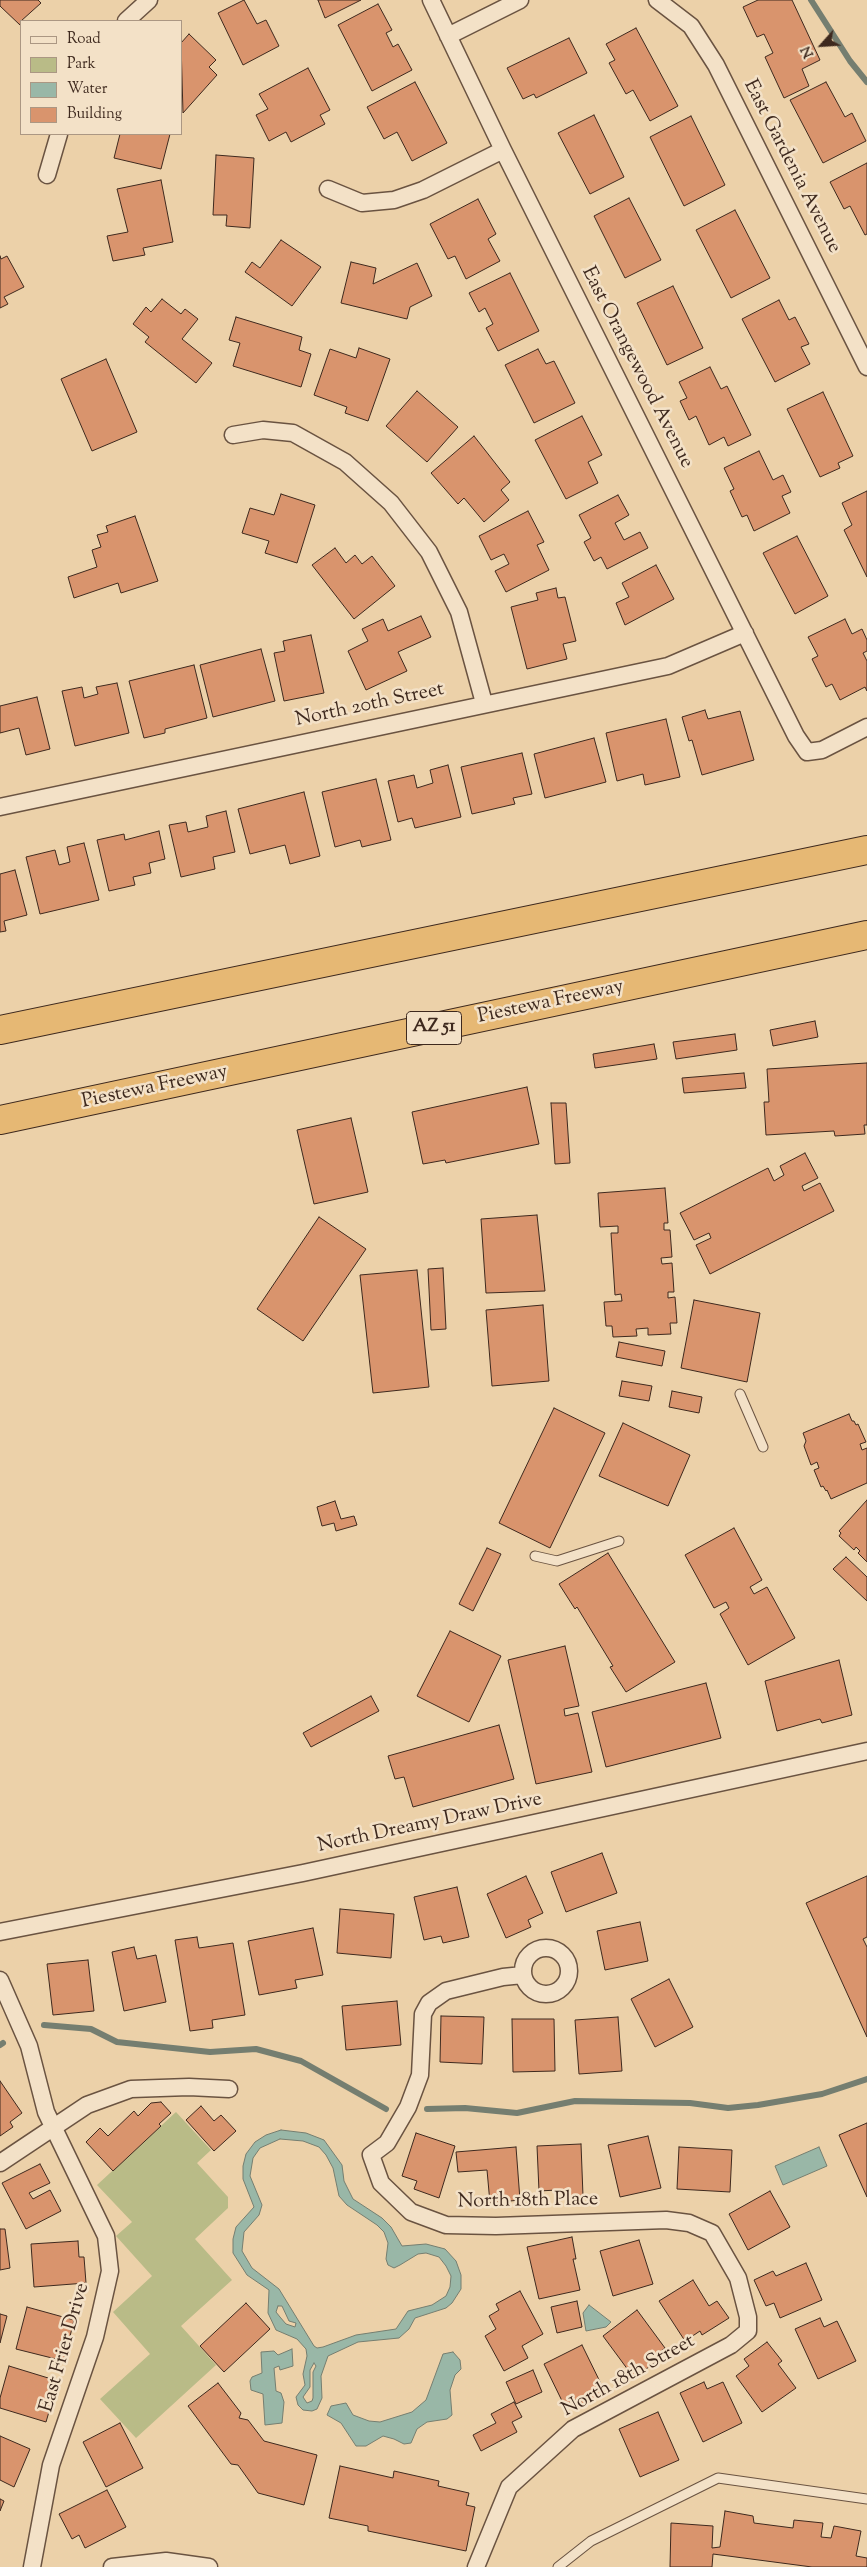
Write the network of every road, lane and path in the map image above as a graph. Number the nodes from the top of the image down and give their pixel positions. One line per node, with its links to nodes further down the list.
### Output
1 (149, 0): 5 (street)
2 (430, 0): 6 (street, East Orangewood Avenue)
3 (520, 0): 6 (street)
4 (657, 0): 11 (street, East Gardenia Avenue)
5 (127, 20)
6 (448, 36): 8 (street, East Orangewood Avenue)
7 (59, 135): 9 (street)
8 (503, 150): 10 (street); 13 (street, East Orangewood Avenue)
9 (47, 174)
10 (328, 189)
11 (867, 367)
12 (233, 435): 14 (street)
13 (745, 633): 14 (street, North 20th Street); 15 (street, East Orangewood Avenue)
14 (484, 703): 16 (street, North 20th Street)
15 (867, 727)
16 (0, 807)
17 (867, 850): 19 (highway)
18 (867, 935): 20 (highway, Piestewa Freeway / AZ 51)
19 (0, 1030)
20 (0, 1120)
21 (740, 1394): 22 (lane)
22 (763, 1447)
23 (619, 1540): 24 (lane)
24 (535, 1556)
25 (867, 1751): 26 (street, North Dreamy Draw Drive)
26 (0, 1932)
27 (523, 1975): 32 (street, North 18th Place)
28 (0, 1980): 30 (street, East Frier Drive)
29 (229, 2090): 30 (street)
30 (54, 2127): 31 (street); 34 (street, East Frier Drive)
31 (0, 2163)
32 (748, 2331): 37 (street, North 18th Street)
33 (867, 2499): 38 (lane)
34 (32, 2567)
35 (112, 2567): 36 (street)
36 (209, 2567)
37 (476, 2567)
38 (558, 2567)

